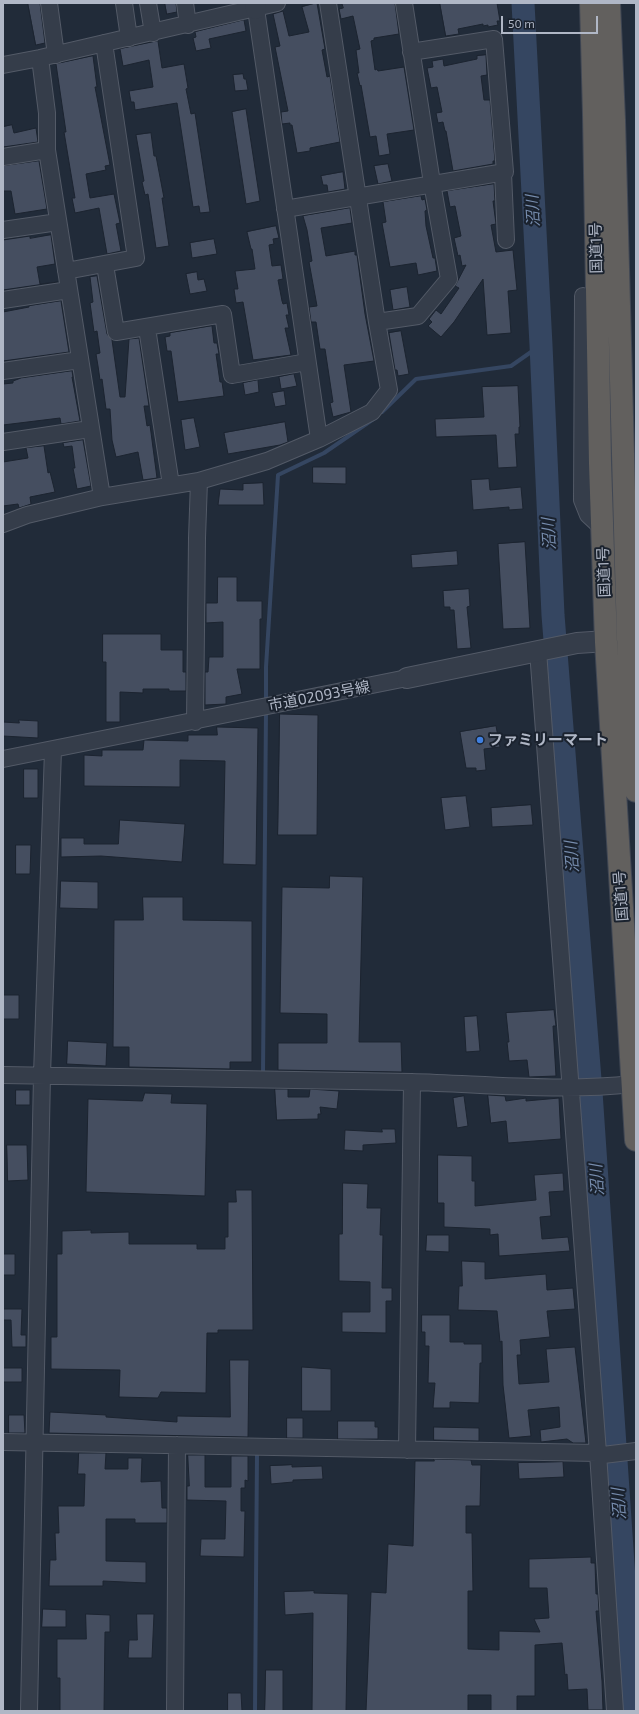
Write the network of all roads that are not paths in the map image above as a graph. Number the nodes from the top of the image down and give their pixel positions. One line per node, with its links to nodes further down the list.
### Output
1 (49, 3): 16 (street)
2 (124, 3): 13 (street)
3 (148, 3): 12 (street)
4 (185, 3): 11 (street)
5 (277, 3): 10 (street)
6 (328, 3): 23 (street)
7 (404, 3): 15 (street)
8 (591, 3): 45 (highway, 国道1号)
9 (609, 3): 46 (highway, 国道1号)
10 (255, 6): 11 (street); 24 (street)
11 (188, 24): 12 (street)
12 (153, 33): 13 (street)
13 (129, 38): 14 (street)
14 (104, 43): 16 (street); 28 (street)
15 (411, 52): 21 (street); 22 (street)
16 (56, 55): 17 (street)
17 (40, 58): 18 (street); 19 (street)
18 (3, 65)
19 (47, 150): 20 (street); 25 (street)
20 (3, 157)
21 (503, 173): 22 (street); 27 (street)
22 (432, 183): 23 (street); 33 (street)
23 (358, 196): 24 (street); 33 (street)
24 (285, 209): 36 (street)
25 (58, 222): 26 (street); 29 (street)
26 (3, 230)
27 (506, 240)
28 (104, 265): 29 (street); 34 (street)
29 (66, 270): 30 (street)
30 (69, 290): 32 (street); 35 (street)
31 (583, 296): 45 (street)
32 (3, 300)
33 (377, 322): 39 (street)
34 (146, 328): 36 (street); 42 (street)
35 (80, 360): 37 (street); 38 (street)
36 (307, 362): 39 (street)
37 (3, 371)
38 (90, 429): 40 (street); 43 (street)
39 (319, 439): 41 (street)
40 (3, 442)
41 (199, 481): 42 (street); 50 (street)
42 (171, 485): 43 (street)
43 (102, 497): 44 (street)
44 (3, 524)
45 (602, 528): 47 (highway, 国道1号)
46 (632, 639): 47 (street, 市道02093号線); 53 (highway, 国道1号)
47 (606, 642): 48 (street, 市道02093号線); 57 (highway, 国道1号)
48 (540, 651): 49 (street, 市道02093号線); 58 (street)
49 (407, 678): 50 (street, 市道02093号線)
50 (195, 722): 51 (street, 市道02093号線)
51 (53, 750): 52 (street, 市道02093号線); 55 (street)
52 (3, 759)
53 (636, 791)
54 (3, 1074): 55 (street)
55 (42, 1075): 56 (street); 61 (street)
56 (412, 1082): 58 (street); 63 (street)
57 (633, 1084): 58 (street); 59 (highway, 国道1号)
58 (574, 1087): 65 (street)
59 (636, 1140)
60 (3, 1442): 61 (street)
61 (34, 1442): 62 (street); 66 (street)
62 (177, 1445): 63 (street); 67 (street)
63 (407, 1450): 65 (street)
64 (636, 1451): 65 (street)
65 (600, 1454): 68 (street)
66 (29, 1711)
67 (175, 1711)
68 (615, 1711)

